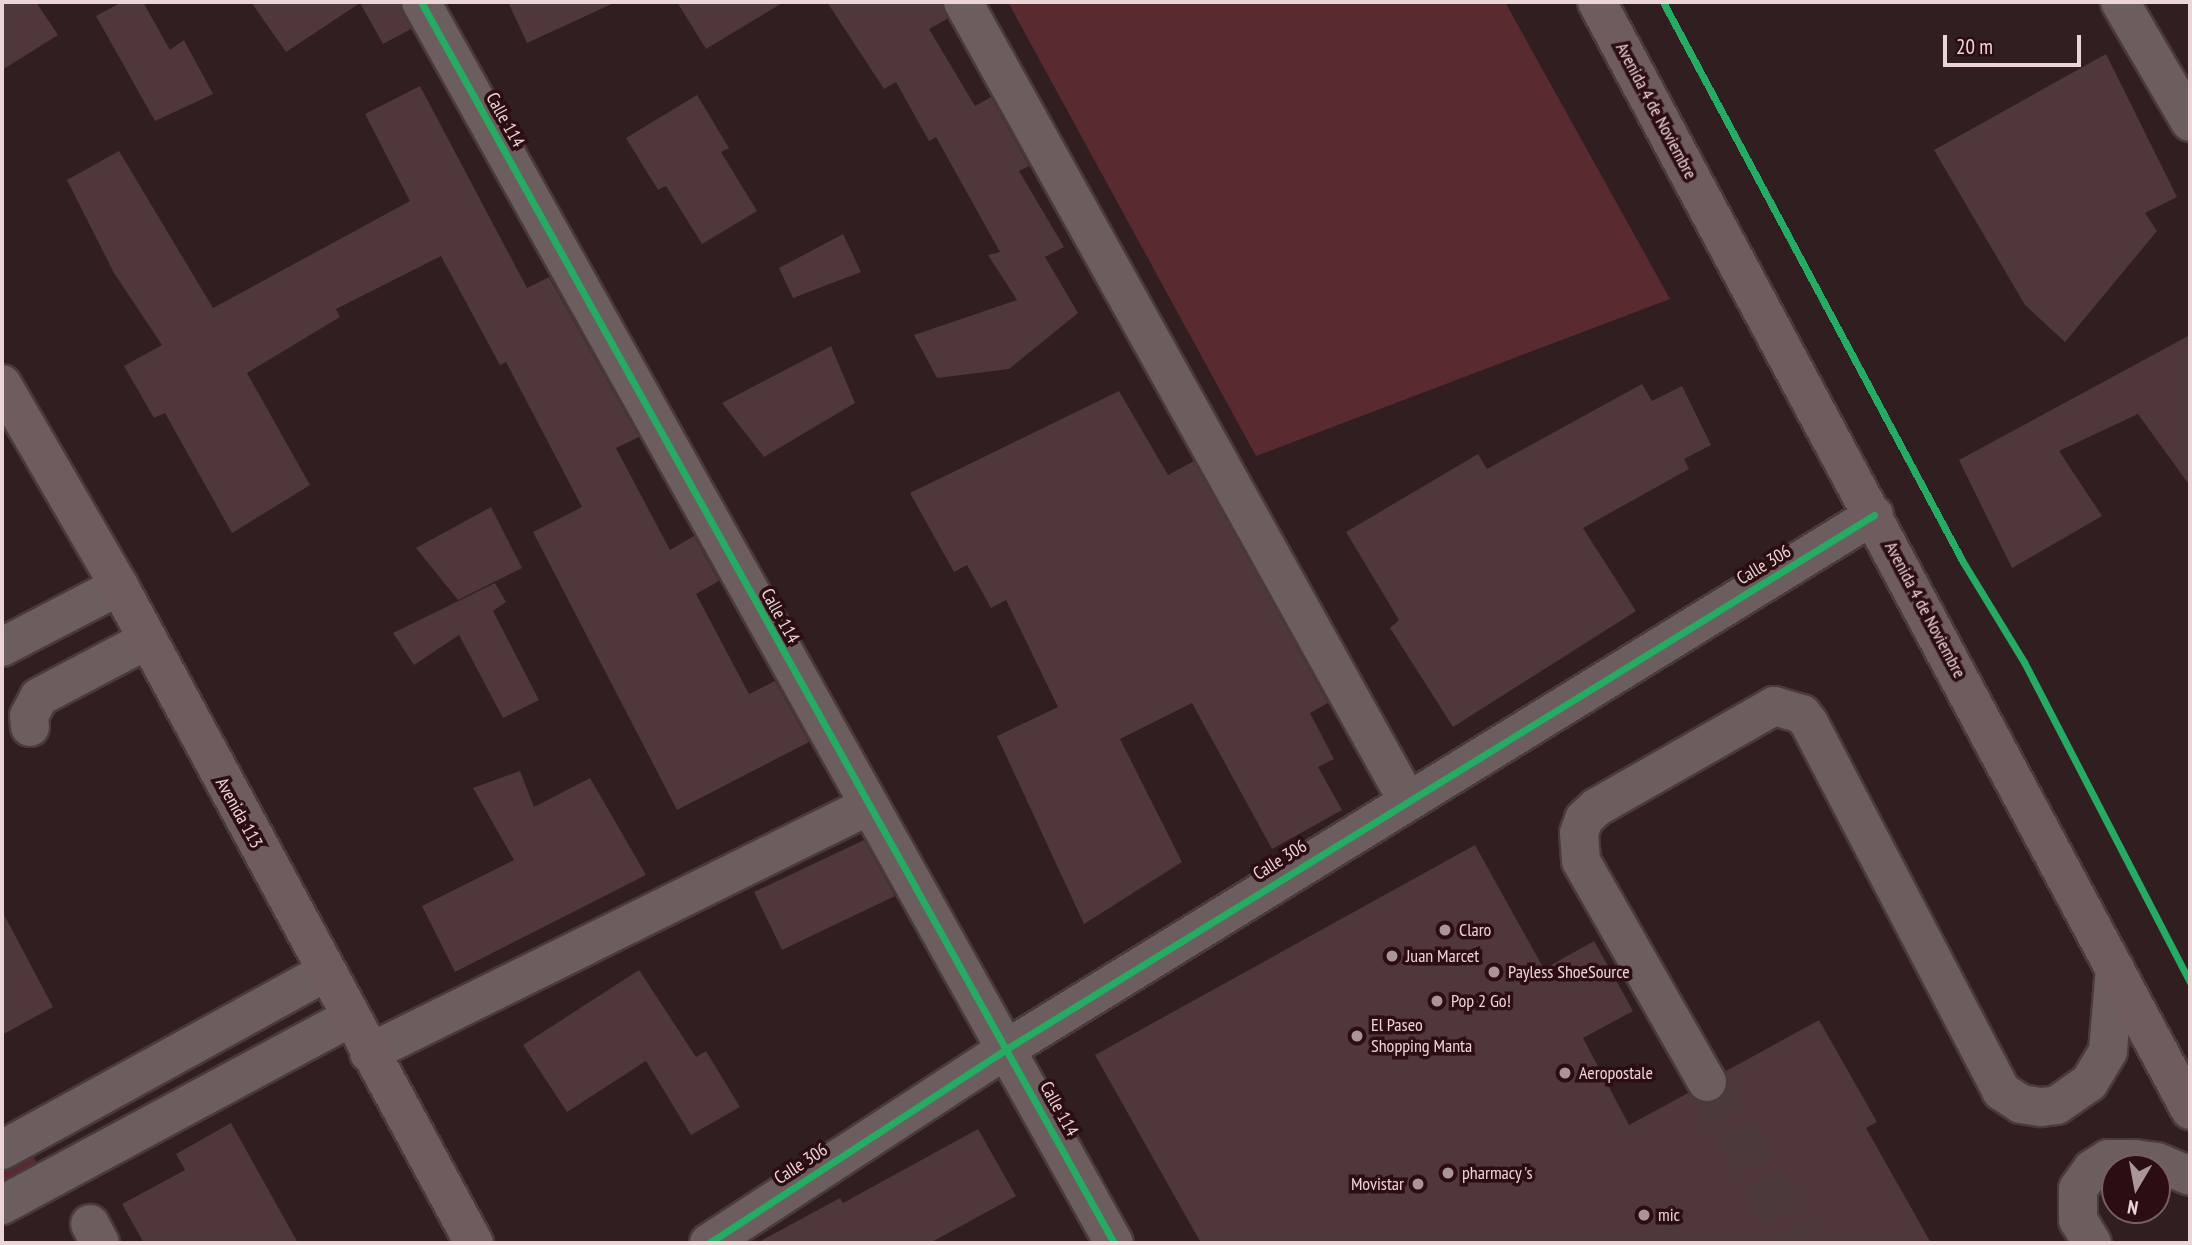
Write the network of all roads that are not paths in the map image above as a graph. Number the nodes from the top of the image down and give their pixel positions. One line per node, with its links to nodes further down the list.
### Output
1 (421, 2): 13 (street, Calle 114)
2 (963, 2): 12 (street)
3 (1597, 2): 7 (main road, Avenida 4 de Noviembre)
4 (2120, 2): 5 (street)
5 (2190, 122)
6 (2, 384): 8 (main road, Avenida 113)
7 (1874, 515): 12 (street, Calle 306); 14 (main road, Avenida 4 de Noviembre)
8 (119, 586): 9 (main road, Avenida 113); 10 (street)
9 (145, 641): 11 (street); 15 (main road, Avenida 113)
10 (2, 647)
11 (30, 727)
12 (1407, 800): 17 (street, Calle 306)
13 (868, 806): 17 (street, Calle 114); 18 (street)
14 (2115, 968): 19 (street); 20 (main road, Avenida 4 de Noviembre)
15 (326, 972): 16 (main road, Avenida 113); 21 (street)
16 (351, 1017): 18 (main road, Avenida 113); 23 (street)
17 (1007, 1048): 27 (street, Calle 306); 28 (street, Calle 114)
18 (369, 1053): 26 (main road, Avenida 113)
19 (1707, 1082)
20 (2190, 1110)
21 (35, 1132): 22 (street); 23 (street)
22 (2, 1150)
23 (59, 1175): 25 (street)
24 (2190, 1176): 29 (street)
25 (2, 1205)
26 (474, 1243)
27 (709, 1243)
28 (1114, 1243)
29 (2092, 1243)

